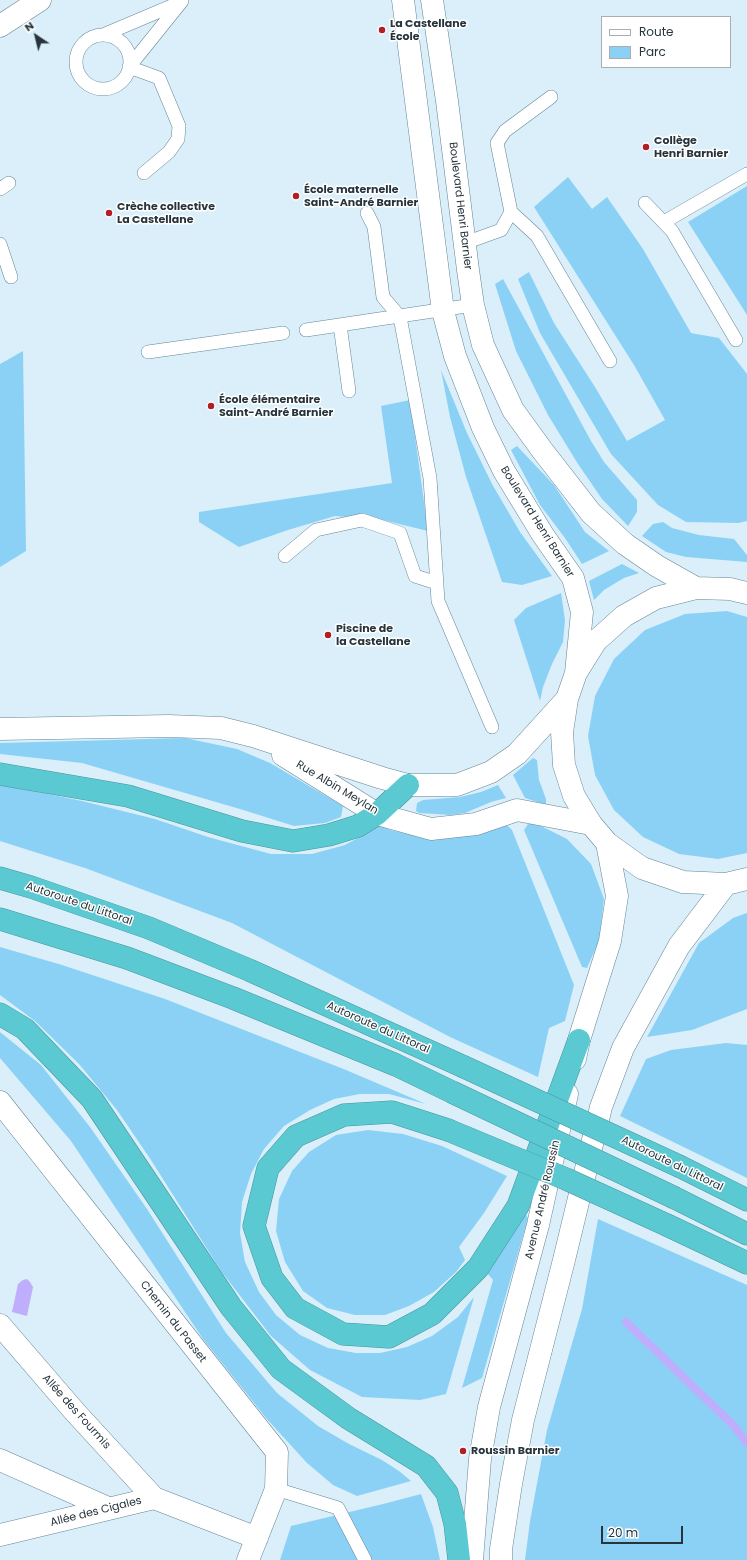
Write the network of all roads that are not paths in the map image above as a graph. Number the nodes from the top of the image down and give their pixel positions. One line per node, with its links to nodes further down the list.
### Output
1 (40, 0): 5 (main road)
2 (403, 0): 19 (main road, Boulevard Henri Barnier)
3 (432, 0): 15 (main road, Boulevard Henri Barnier)
4 (184, 1): 6 (lane); 7 (lane)
5 (0, 26)
6 (103, 35): 7 (lane); 7 (lane)
7 (129, 67): 9 (lane)
8 (551, 96): 12 (lane)
9 (144, 173)
10 (747, 174): 14 (lane)
11 (645, 203): 14 (lane)
12 (511, 212): 15 (lane); 26 (lane)
13 (366, 213): 20 (lane)
14 (664, 222): 24 (lane)
15 (465, 243): 18 (main road, Boulevard Henri Barnier)
16 (0, 244): 17 (lane)
17 (11, 277)
18 (474, 305): 19 (lane); 30 (main road, Boulevard Henri Barnier)
19 (443, 311): 20 (lane); 32 (main road, Boulevard Henri Barnier)
20 (400, 317): 21 (lane); 29 (lane)
21 (340, 325): 22 (lane); 27 (lane)
22 (306, 330)
23 (283, 333): 25 (lane)
24 (736, 340)
25 (148, 352)
26 (610, 361)
27 (349, 391)
28 (285, 556): 29 (lane)
29 (437, 583): 34 (lane)
30 (696, 588): 31 (main road); 32 (main road)
31 (747, 593)
32 (576, 672): 33 (main road)
33 (567, 699): 38 (main road, Rue Albin Meylan); 40 (main road)
34 (492, 727)
35 (0, 729): 36 (main road, Rue Albin Meylan)
36 (253, 736): 38 (main road, Rue Albin Meylan); 39 (main road, Rue Albin Meylan)
37 (0, 774): 39 (highway)
38 (408, 785): 39 (highway)
39 (377, 814): 40 (main road, Rue Albin Meylan)
40 (591, 824): 41 (main road)
41 (607, 843): 44 (main road); 47 (main road, Avenue André Roussin)
42 (0, 878): 49 (highway, Autoroute du Littoral, bridge)
43 (747, 879): 44 (main road)
44 (726, 884): 63 (main road)
45 (0, 919): 50 (highway, bridge)
46 (0, 1014): 61 (highway)
47 (579, 1040): 51 (highway, bridge); 62 (main road, Avenue André Roussin)
48 (0, 1102): 54 (main road, Chemin du Passet)
49 (747, 1200)
50 (747, 1234)
51 (747, 1263)
52 (0, 1324): 55 (main road, Allée des Fourmis)
53 (0, 1460): 56 (main road)
54 (276, 1489): 58 (main road, Chemin du Passet); 60 (lane)
55 (154, 1498): 56 (main road, Allée des Cigales); 58 (main road, Allée des Cigales)
56 (108, 1508): 57 (main road, Allée des Cigales)
57 (0, 1535)
58 (257, 1538): 59 (main road, Chemin du Passet)
59 (248, 1560)
60 (365, 1560)
61 (459, 1560)
62 (472, 1560)
63 (501, 1560)

